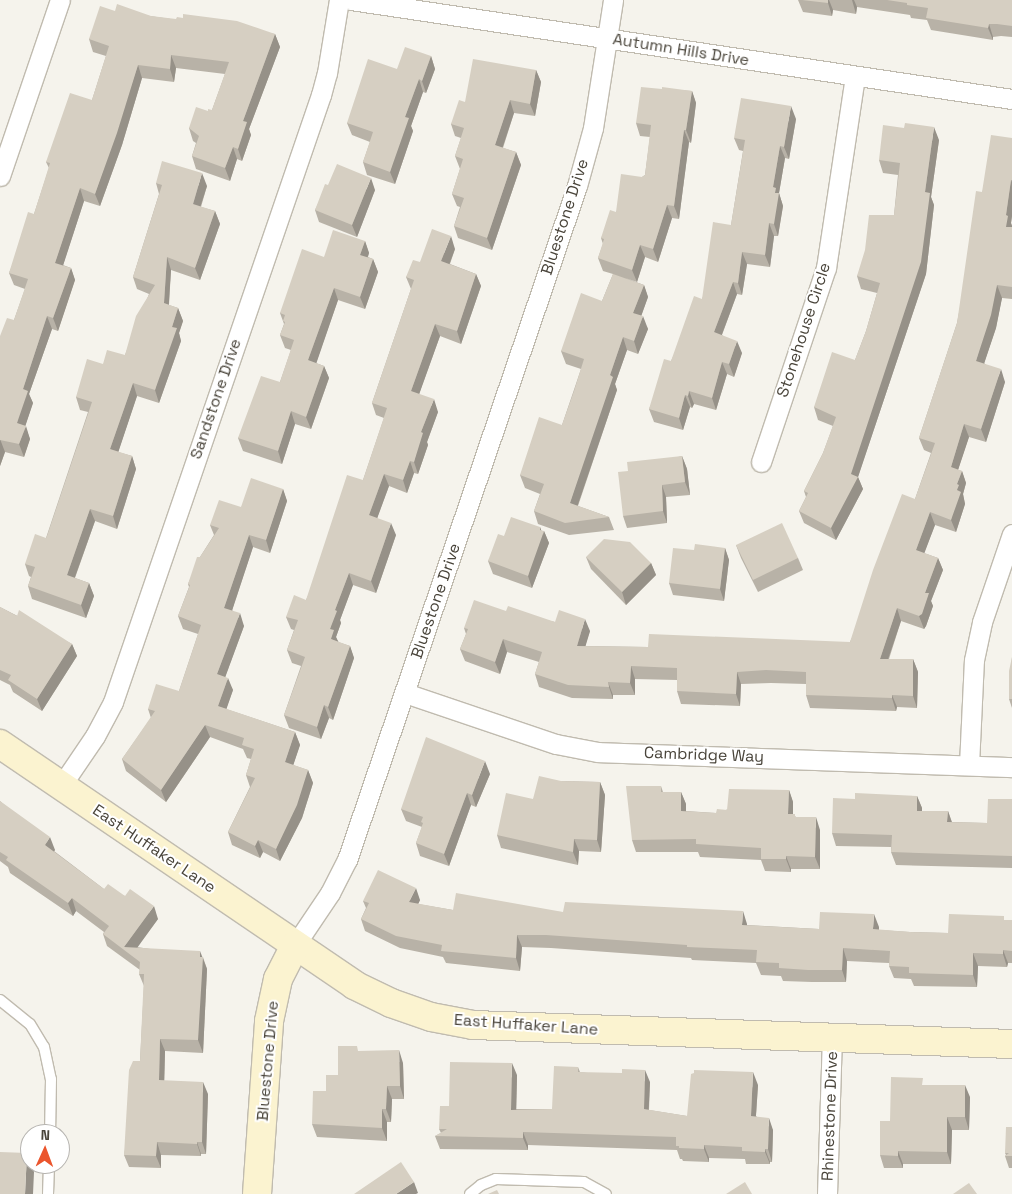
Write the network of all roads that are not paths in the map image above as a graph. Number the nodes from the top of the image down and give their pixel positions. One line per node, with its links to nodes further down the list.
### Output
1 (60, 0): 8 (street)
2 (339, 0): 15 (street, Sandstone Drive)
3 (351, 0): 5 (street, Autumn Hills Drive)
4 (613, 0): 5 (street, Bluestone Drive)
5 (608, 39): 6 (street, Autumn Hills Drive); 11 (street, Bluestone Drive)
6 (855, 76): 7 (street, Autumn Hills Drive); 9 (street, Stonehouse Circle)
7 (1012, 99)
8 (0, 176)
9 (761, 462)
10 (1012, 534): 13 (street)
11 (405, 693): 13 (street, Cambridge Way); 16 (street, Bluestone Drive)
12 (0, 744): 15 (street, East Huffaker Lane)
13 (969, 765): 14 (street, Cambridge Way)
14 (1012, 767)
15 (61, 786): 16 (street, East Huffaker Lane)
16 (295, 945): 18 (street, East Huffaker Lane); 23 (street, Bluestone Drive)
17 (0, 1000): 20 (lane)
18 (832, 1038): 19 (street, East Huffaker Lane); 26 (street, Rhinestone Drive)
19 (1012, 1044)
20 (50, 1124)
21 (49, 1174): 22 (lane)
22 (48, 1194)
23 (257, 1194)
24 (470, 1194): 25 (lane)
25 (606, 1194)
26 (827, 1194)

